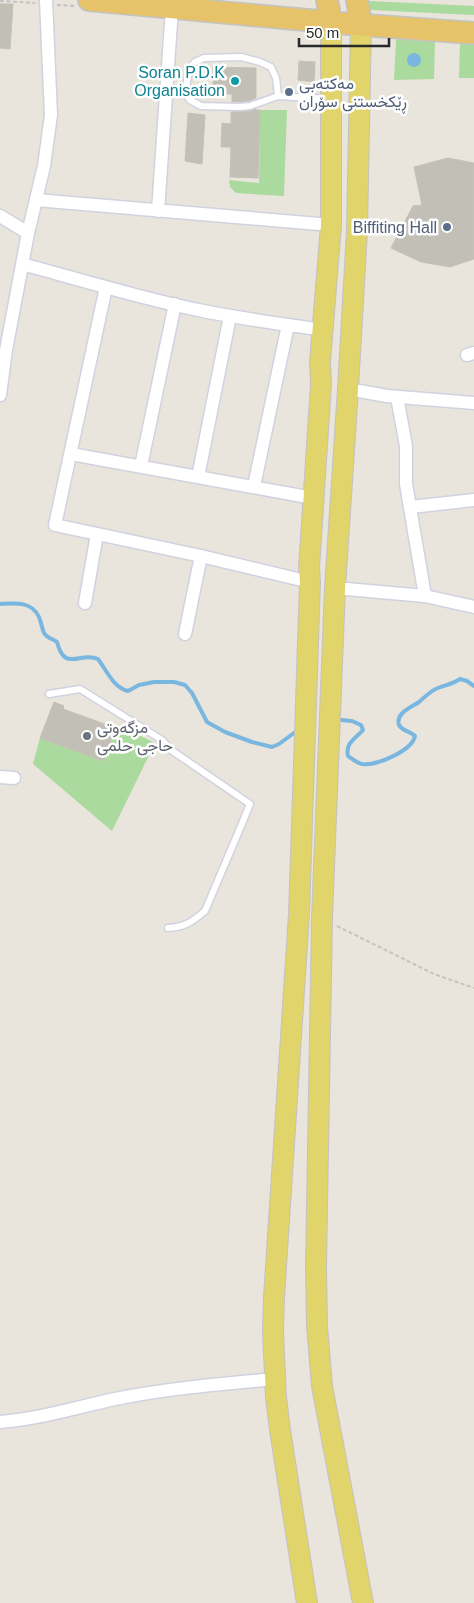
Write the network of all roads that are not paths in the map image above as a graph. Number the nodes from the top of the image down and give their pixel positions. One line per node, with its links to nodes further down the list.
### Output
1 (46, 0): 11 (street)
2 (89, 0): 5 (highway)
3 (327, 0): 6 (highway)
4 (357, 0): 7 (highway)
5 (172, 8): 6 (highway); 12 (street)
6 (331, 22): 7 (highway); 10 (main road)
7 (361, 24): 8 (highway); 23 (main road)
8 (474, 33)
9 (278, 96): 9 (lane); 10 (lane)
10 (332, 99): 14 (main road)
11 (36, 200): 12 (street); 15 (street)
12 (158, 211): 14 (street)
13 (0, 216): 15 (street)
14 (331, 225): 21 (main road)
15 (28, 233): 16 (street)
16 (22, 264): 17 (street); 22 (street)
17 (106, 287): 18 (street); 27 (street)
18 (175, 304): 19 (street); 28 (street)
19 (230, 316): 20 (street); 29 (street)
20 (288, 325): 21 (street); 30 (street)
21 (323, 330): 31 (main road)
22 (3, 347): 24 (street)
23 (348, 389): 25 (street); 37 (main road)
24 (0, 395)
25 (397, 397): 26 (street); 33 (street)
26 (474, 403)
27 (71, 454): 28 (street); 34 (street)
28 (141, 466): 29 (street)
29 (198, 477): 30 (street)
30 (254, 486): 31 (street)
31 (313, 498): 36 (main road)
32 (474, 500): 33 (street)
33 (410, 507): 38 (street)
34 (97, 534): 35 (street); 39 (street)
35 (201, 556): 36 (street); 41 (street)
36 (310, 582): 45 (main road)
37 (335, 588): 38 (street); 46 (main road)
38 (425, 596): 40 (street)
39 (85, 603)
40 (474, 607)
41 (185, 634)
42 (49, 694): 47 (lane)
43 (0, 777): 44 (street)
44 (14, 778)
45 (299, 914): 46 (main road); 48 (main road)
46 (322, 918): 51 (main road)
47 (168, 928)
48 (275, 1379): 49 (street); 50 (main road)
49 (0, 1422)
50 (307, 1603)
51 (363, 1603)

